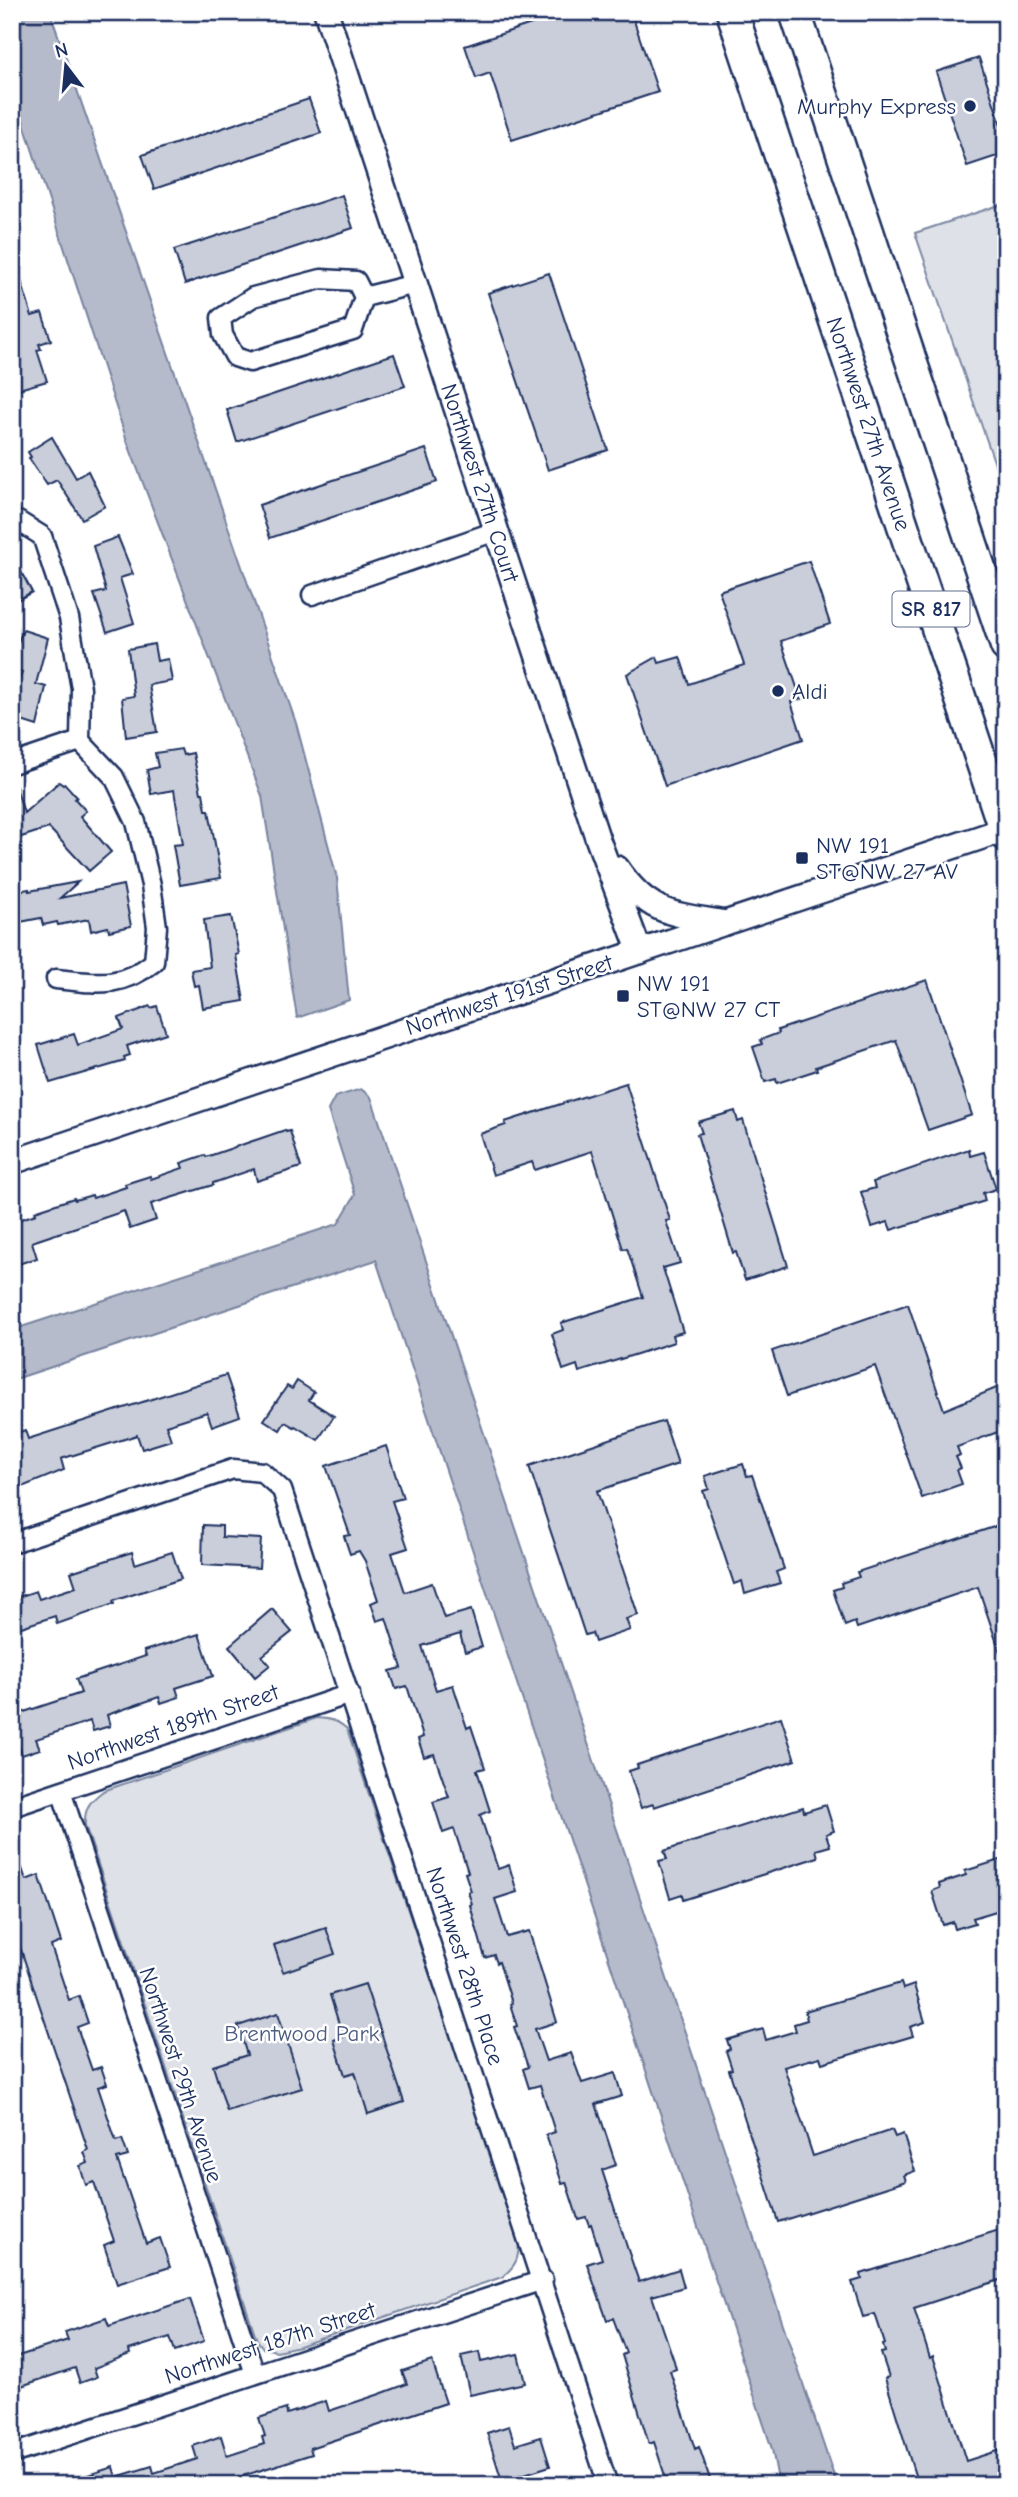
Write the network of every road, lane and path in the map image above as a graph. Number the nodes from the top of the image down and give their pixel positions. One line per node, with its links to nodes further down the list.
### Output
1 (326, 12): 4 (street, Northwest 27th Court)
2 (732, 12): 12 (main road, Northwest 27th Avenue / SR 817)
3 (794, 12): 9 (main road, SR 817)
4 (415, 284): 5 (street); 7 (street, Northwest 27th Court)
5 (364, 297): 5 (street)
6 (12, 521): 10 (street)
7 (496, 531): 8 (street); 13 (street, Northwest 27th Court)
8 (312, 595)
9 (1006, 646)
10 (80, 741): 11 (street); 16 (street)
11 (12, 764)
12 (1005, 831): 14 (street, Northwest 191st Street)
13 (598, 840): 14 (street); 15 (street, Northwest 27th Court)
14 (728, 923): 15 (street, Northwest 191st Street)
15 (640, 951): 17 (street, Northwest 191st Street)
16 (56, 979)
17 (12, 1161)
18 (12, 1543): 19 (street, Northwest 28th Place)
19 (350, 1693): 20 (street, Northwest 189th Street); 22 (street, Northwest 28th Place)
20 (61, 1791): 21 (street, Northwest 189th Street); 23 (street, Northwest 29th Avenue)
21 (12, 1807)
22 (543, 2280): 23 (street, Northwest 187th Street); 25 (street, Northwest 28th Place)
23 (255, 2374): 24 (street, Northwest 187th Street)
24 (12, 2454)
25 (608, 2485)

